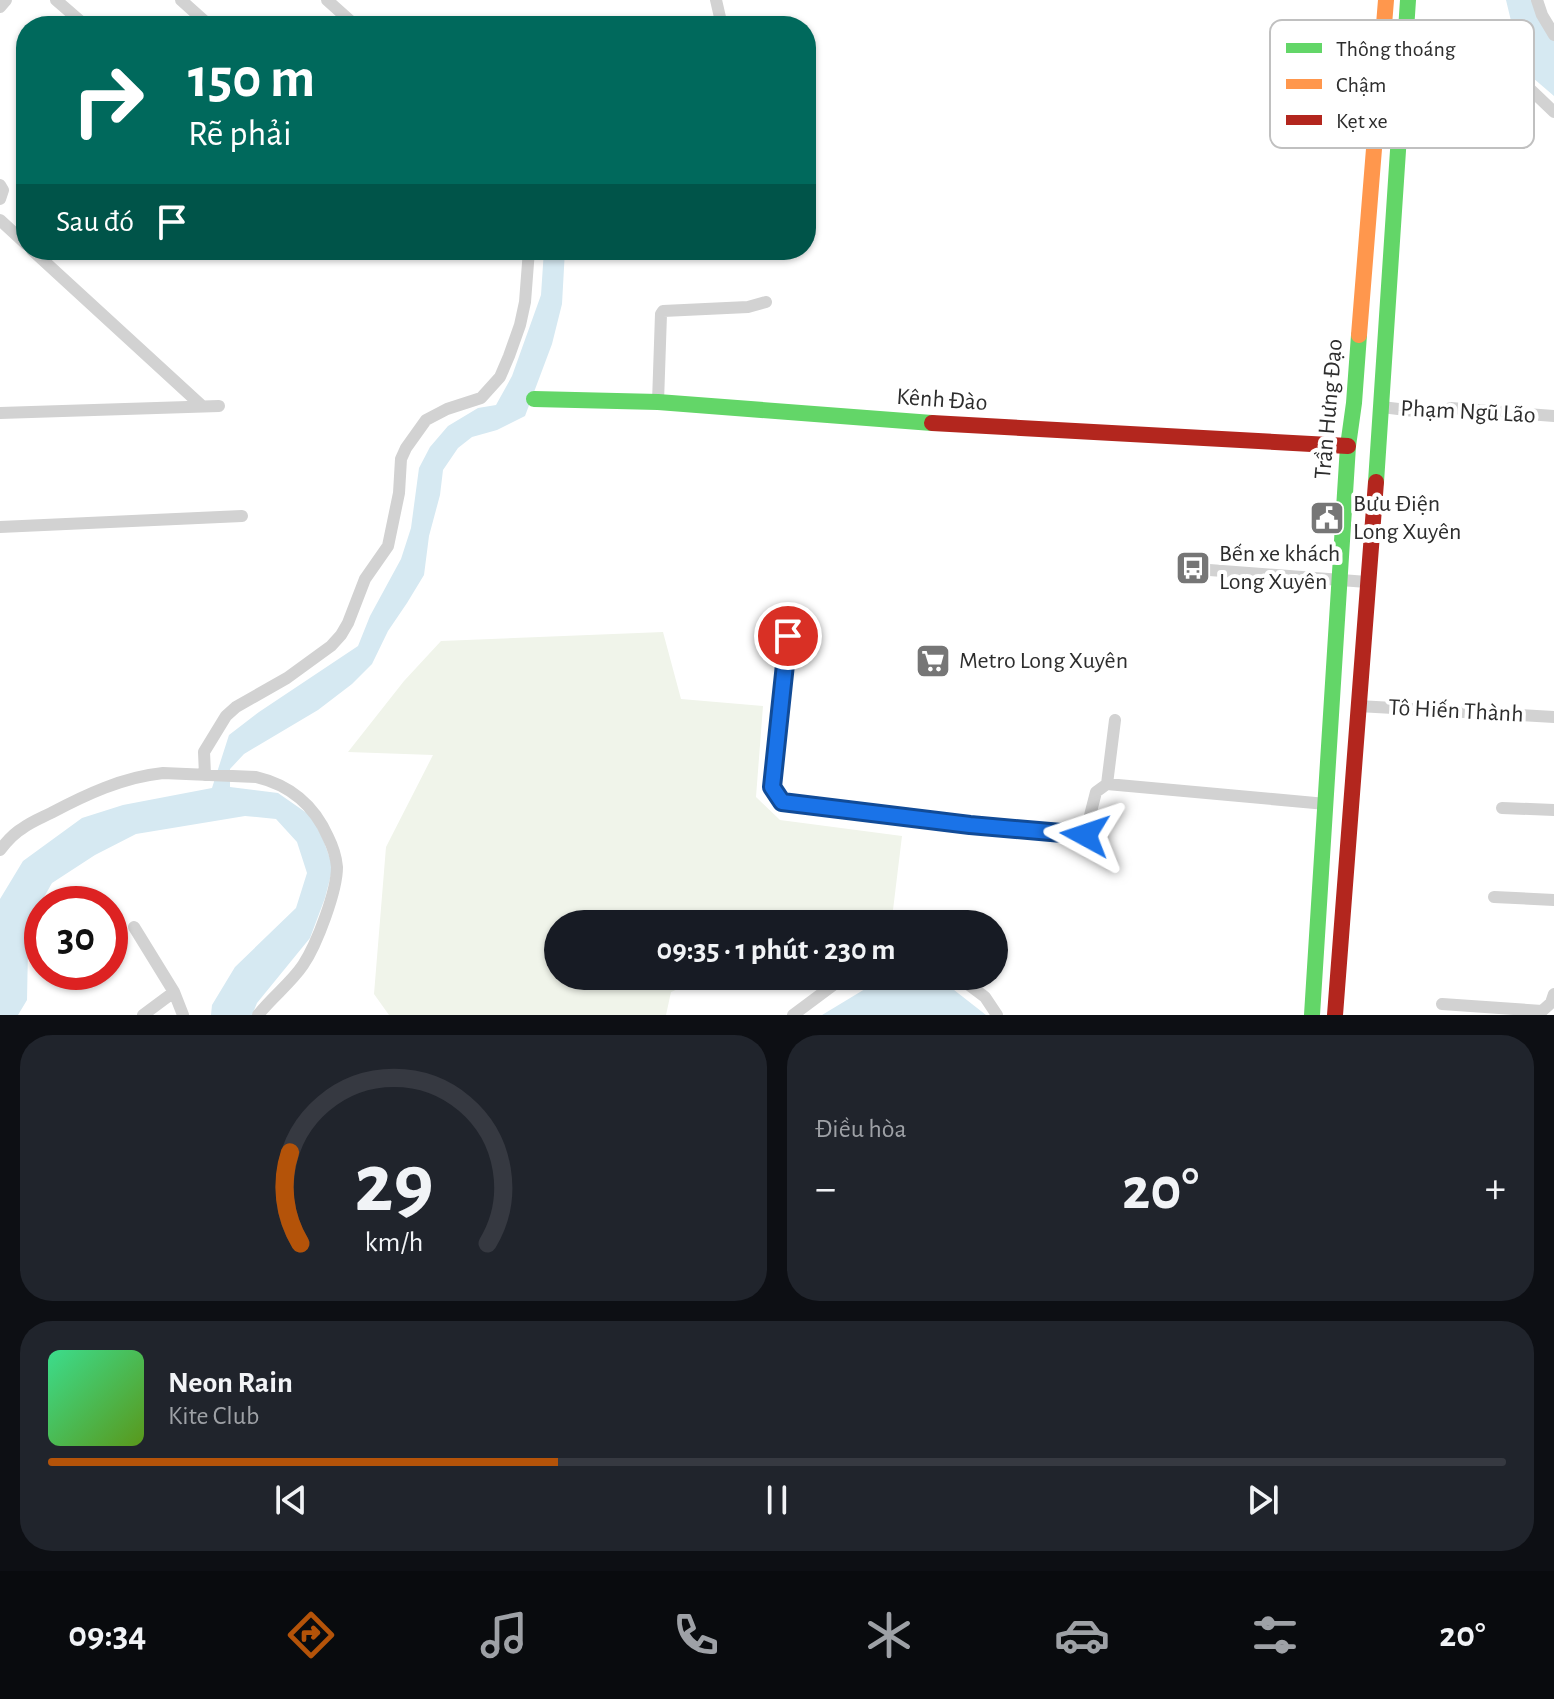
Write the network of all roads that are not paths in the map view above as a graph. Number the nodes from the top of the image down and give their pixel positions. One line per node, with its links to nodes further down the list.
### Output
1 (6, 0): 8 (street)
2 (56, 0): 9 (street)
3 (181, 0): 10 (street)
4 (327, 0): 11 (street)
5 (1386, 0): 12 (main road, Trần Hưng Đạo)
6 (1408, 0): 13 (main road)
7 (1537, 0): 14 (street)
8 (0, 7)
9 (74, 16)
10 (199, 16)
11 (345, 16)
12 (1384, 20)
13 (1407, 20)
14 (1554, 35)
15 (1534, 93): 16 (street)
16 (1554, 112)
17 (1374, 148): 28 (main road, Trần Hưng Đạo)
18 (1399, 148): 31 (main road)
19 (0, 185): 20 (street)
20 (0, 199)
21 (0, 220): 22 (street)
22 (16, 235)
23 (43, 260): 29 (street)
24 (528, 260): 44 (street)
25 (766, 302): 27 (street)
26 (534, 399): 27 (main road, Kênh Đào)
27 (658, 402): 34 (main road, Kênh Đào)
28 (1354, 403): 31 (main road); 34 (main road, Trần Hưng Đạo)
29 (202, 406): 30 (street); 32 (street)
30 (219, 406)
31 (1382, 407): 33 (street, Phạm Ngũ Lão); 39 (main road)
32 (0, 413)
33 (1554, 416)
34 (1348, 446): 38 (main road, Trần Hưng Đạo)
35 (242, 516): 36 (street)
36 (0, 527)
37 (1183, 568): 38 (street)
38 (1340, 581): 39 (street); 46 (main road, Trần Hưng Đạo)
39 (1367, 582): 41 (main road)
40 (788, 636): 45 (street)
41 (1358, 706): 42 (street, Tô Hiến Thành); 64 (main road)
42 (1554, 717)
43 (1115, 720): 45 (street)
44 (207, 775): 49 (street); 60 (street)
45 (1107, 784): 46 (street)
46 (1326, 804): 63 (main road, Trần Hưng Đạo)
47 (1502, 808): 48 (street)
48 (1554, 810)
49 (0, 850)
50 (1494, 897): 51 (street)
51 (1554, 900)
52 (134, 927): 55 (street)
53 (827, 990): 61 (street)
54 (976, 990): 62 (street)
55 (174, 992): 58 (street); 59 (street)
56 (1554, 994): 57 (street)
57 (1442, 1004)
58 (143, 1015)
59 (183, 1015)
60 (258, 1015)
61 (793, 1015)
62 (997, 1015)
63 (1312, 1015)
64 (1335, 1015)

